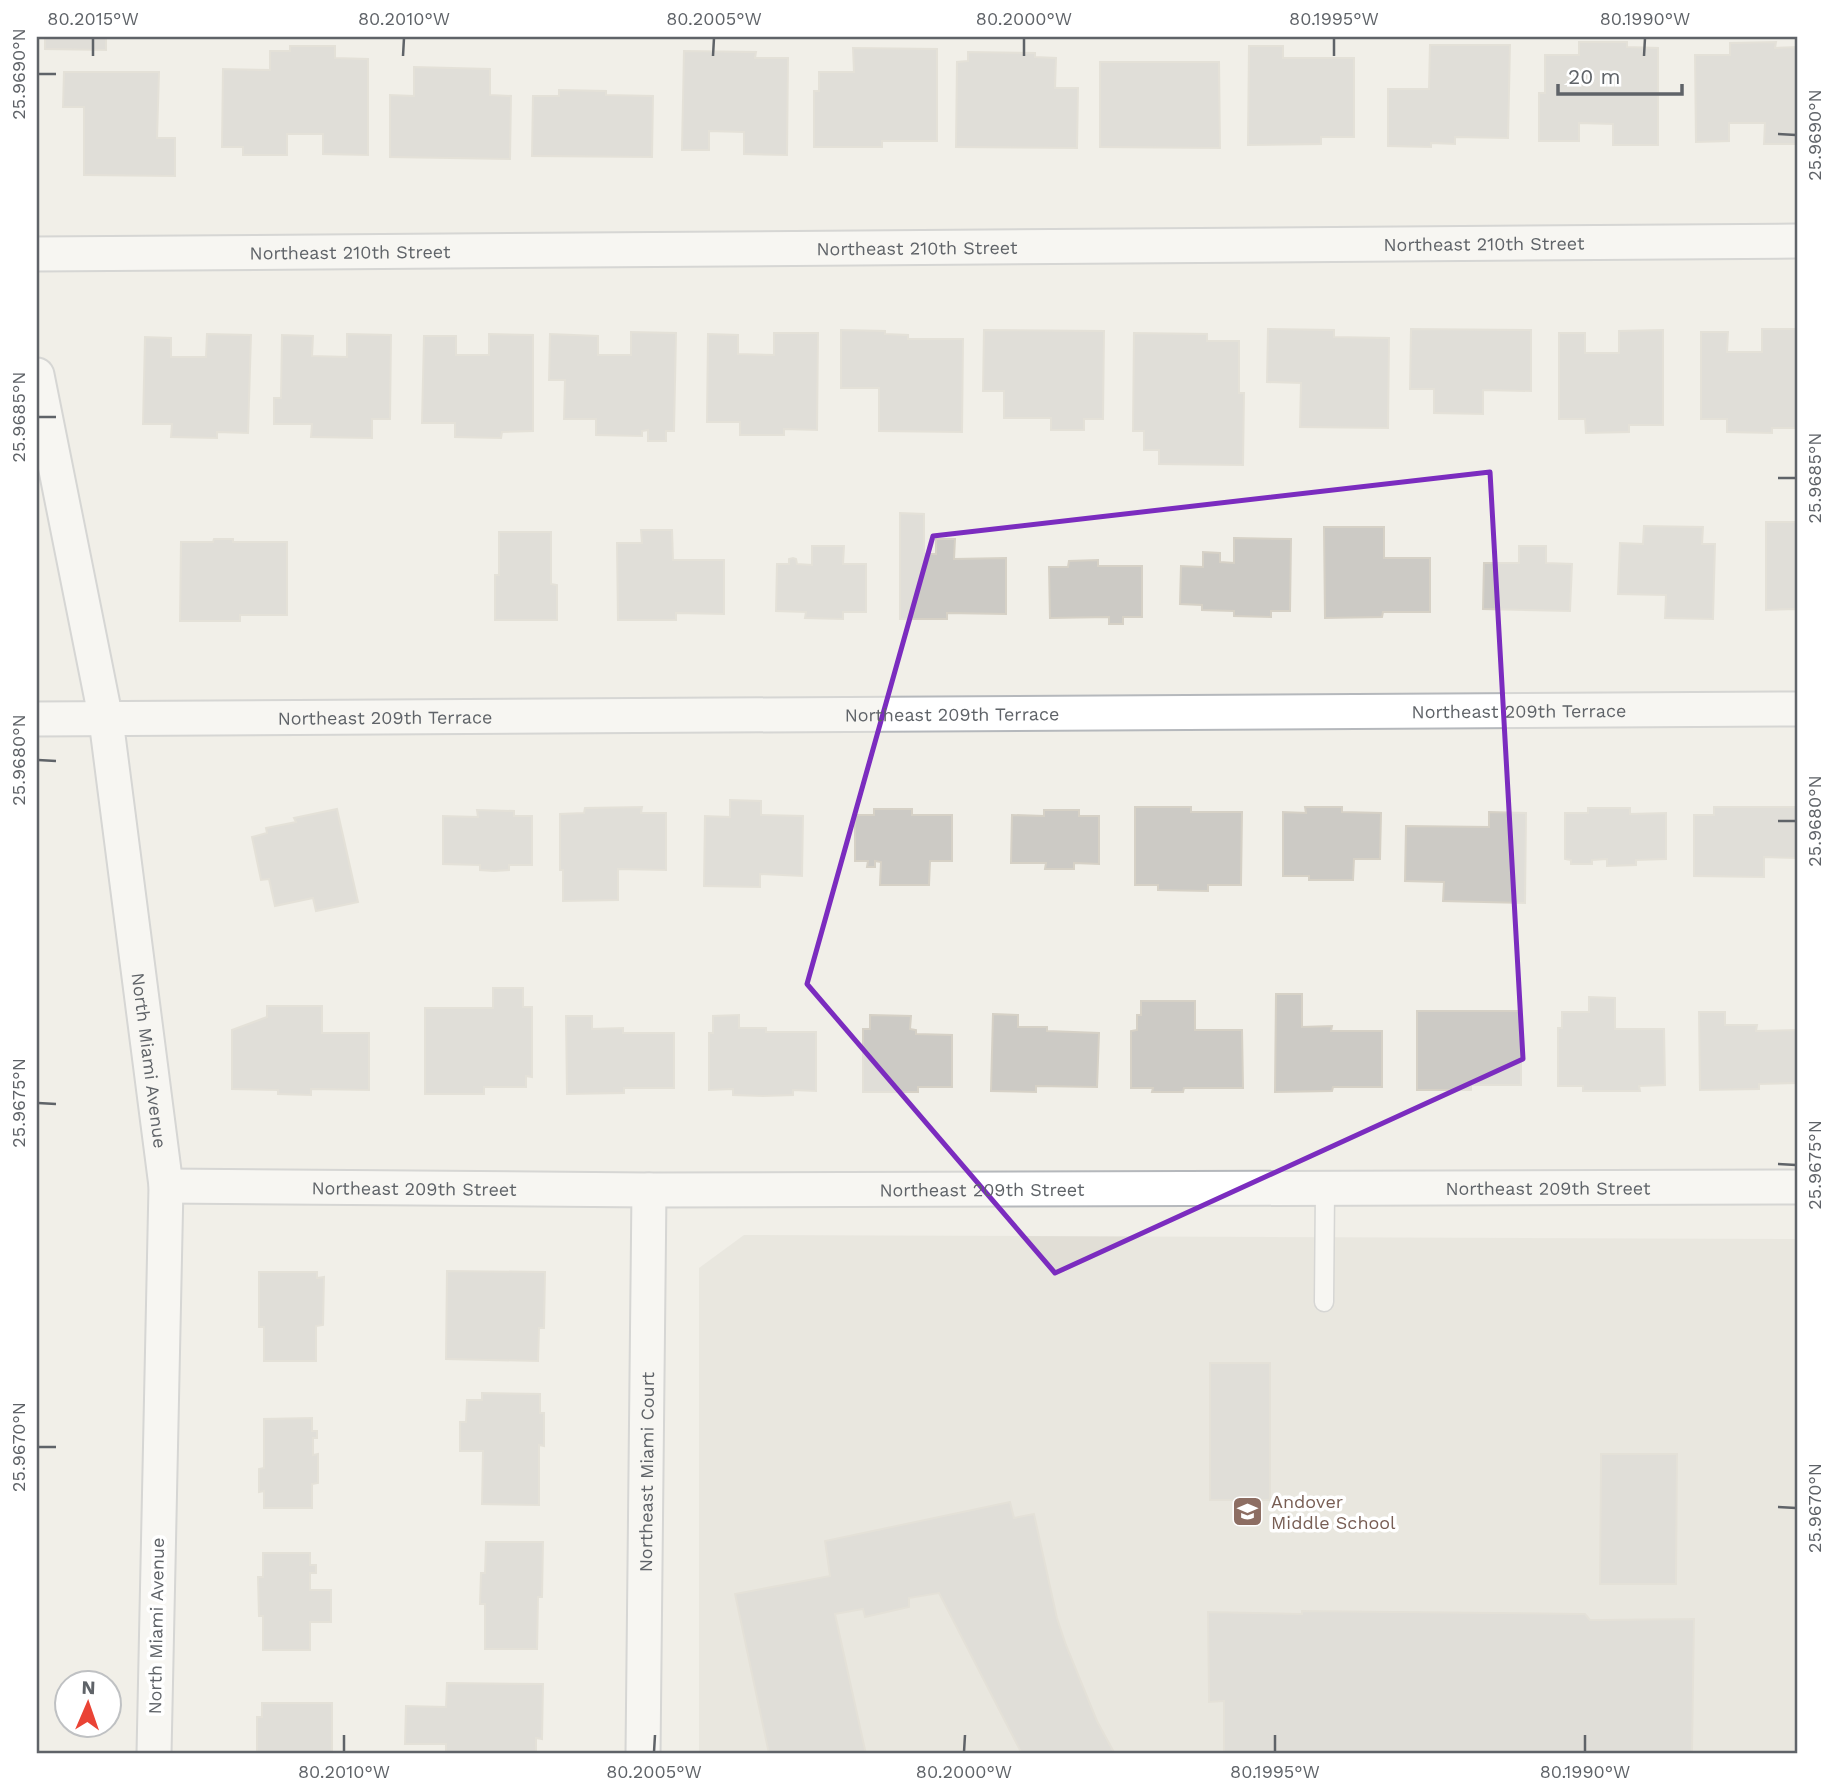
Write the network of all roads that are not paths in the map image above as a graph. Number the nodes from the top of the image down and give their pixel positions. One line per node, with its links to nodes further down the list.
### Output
1 (1797, 241): 2 (street, Northeast 210th Street)
2 (37, 254)
3 (37, 375): 6 (street, North Miami Avenue)
4 (1797, 709): 6 (street, Northeast 209th Terrace)
5 (37, 719): 6 (street, Northeast 209th Terrace)
6 (106, 720): 7 (street, North Miami Avenue)
7 (166, 1186): 10 (street, Northeast 209th Street); 12 (street, North Miami Avenue)
8 (1797, 1187): 9 (street, Northeast 209th Street)
9 (1325, 1189): 10 (street, Northeast 209th Street); 11 (lane)
10 (649, 1191): 13 (street, Northeast Miami Court)
11 (1324, 1302)
12 (154, 1754)
13 (643, 1754)

